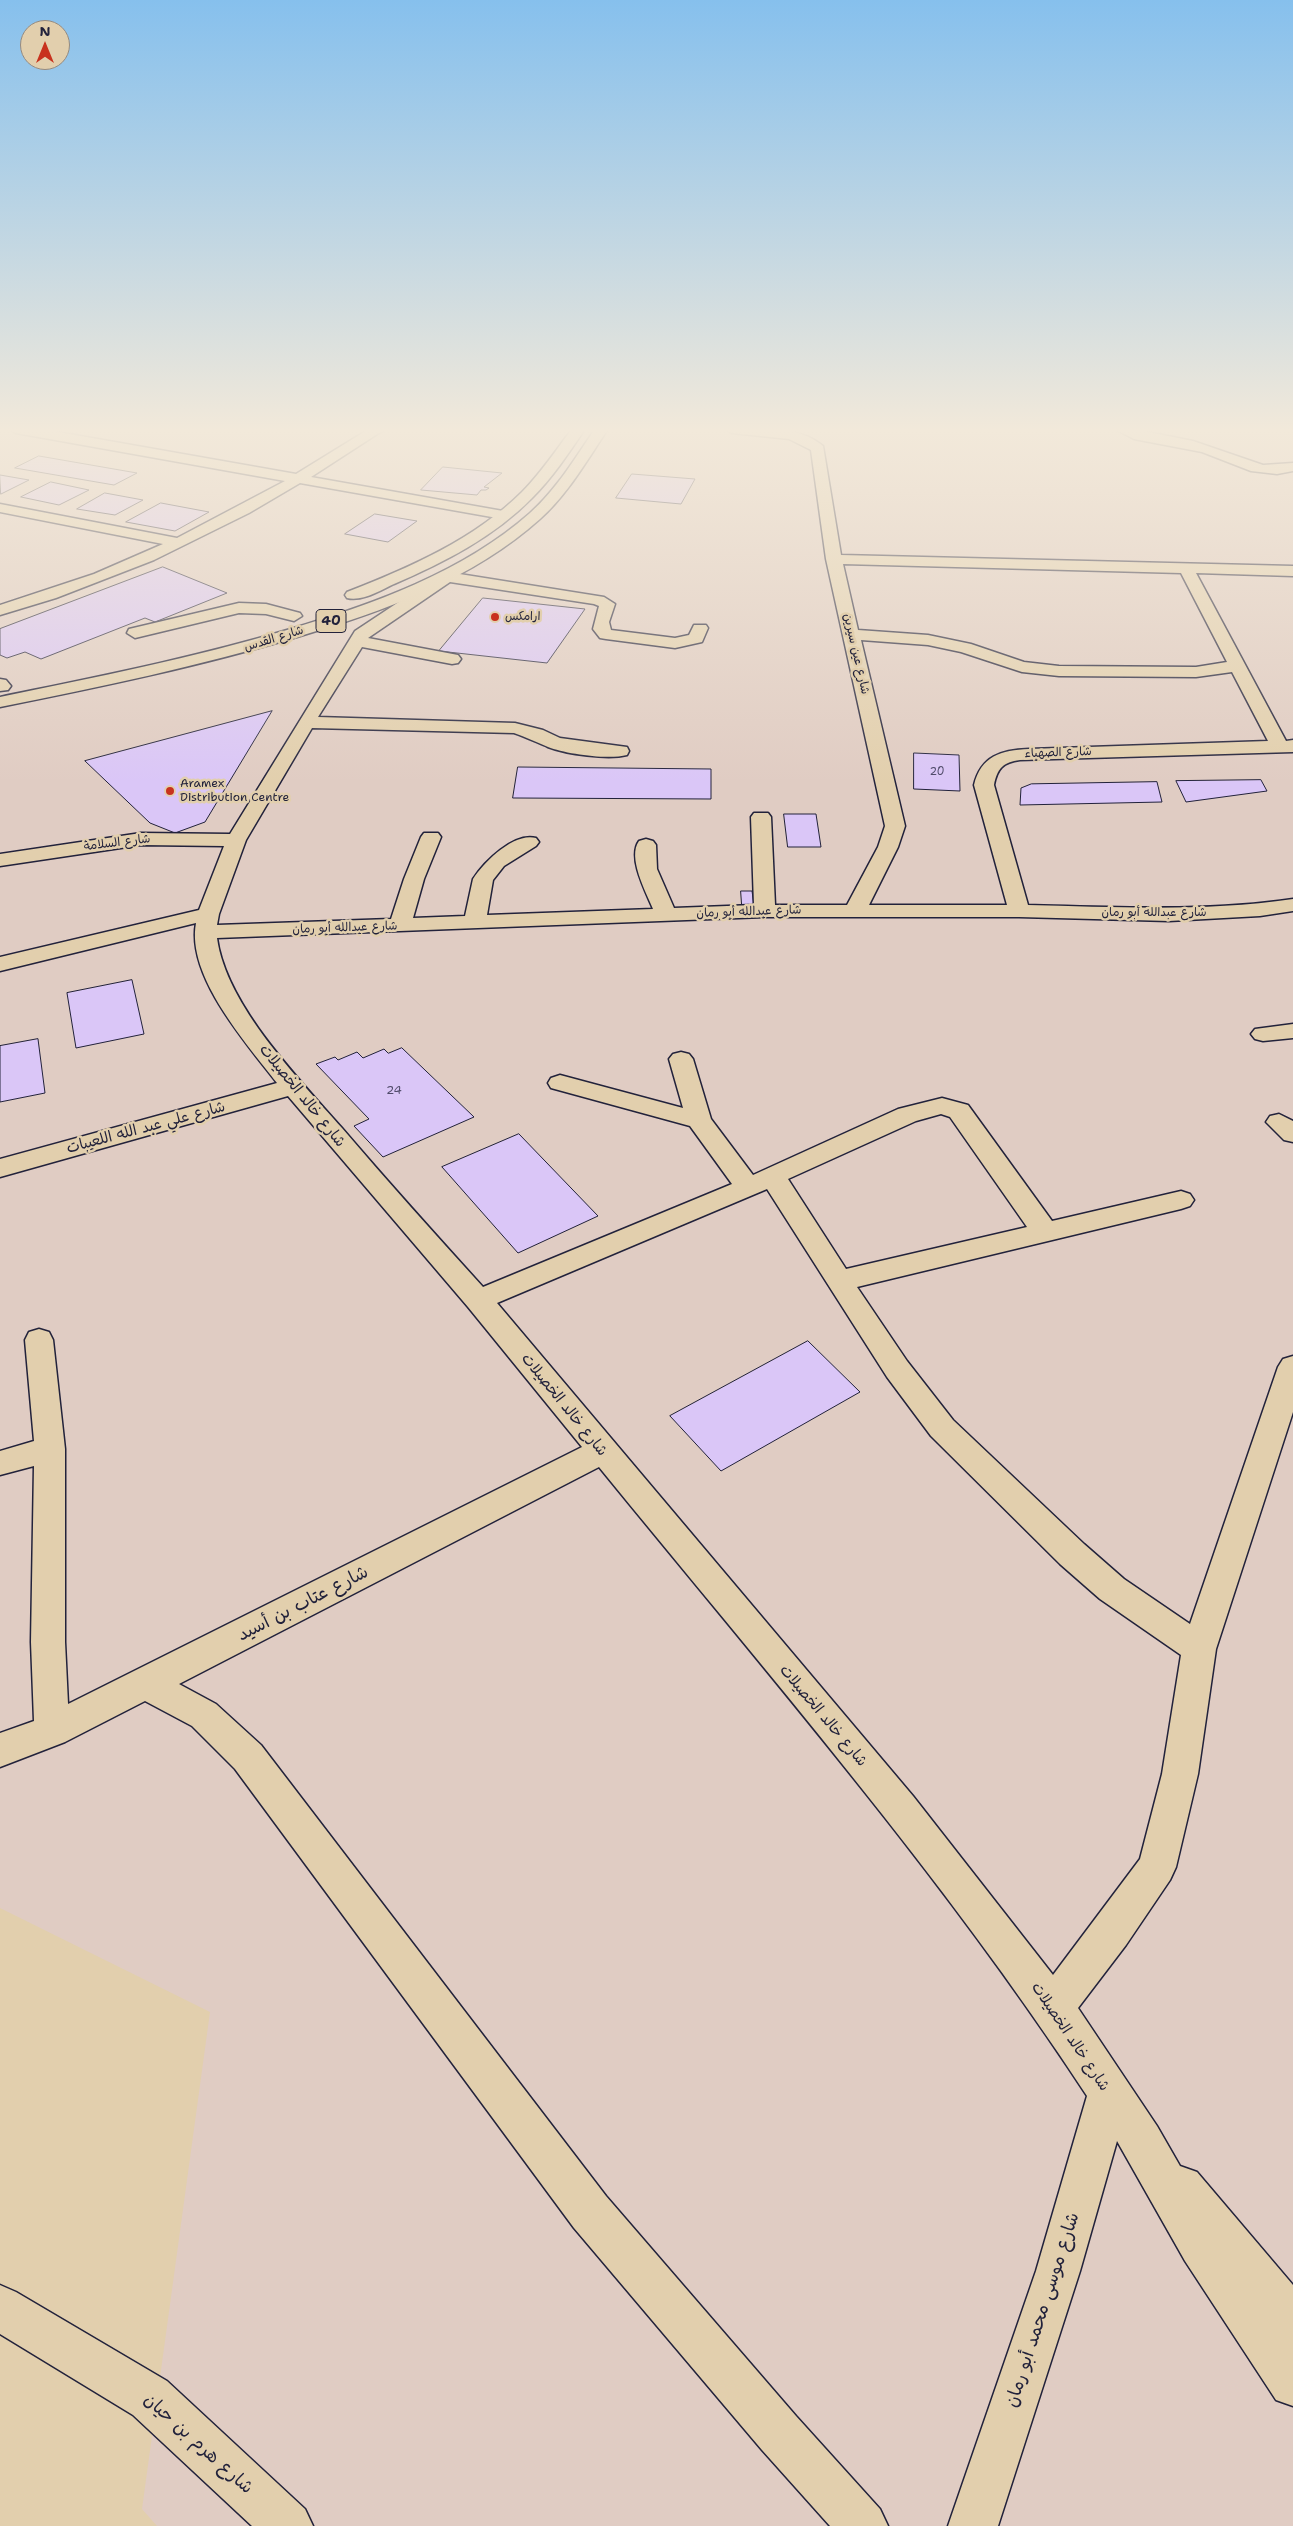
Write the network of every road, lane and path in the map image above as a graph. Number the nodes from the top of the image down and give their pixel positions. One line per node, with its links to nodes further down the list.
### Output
1 (165, 547): 11 (main road)
2 (454, 547): 9 (main road, 40)
3 (494, 547): 8 (main road, شارع القدس / 40)
4 (832, 547): 5 (main road, شارع عين سيرين)
5 (834, 559): 6 (main road); 16 (main road, شارع عين سيرين)
6 (1186, 568): 7 (main road); 18 (main road, شارع الصهباء)
7 (1293, 570)
8 (447, 578): 13 (main road); 14 (main road, شارع خالد الخصيلات); 14 (main road, شارع القدس / 40)
9 (340, 599)
10 (312, 609): 12 (main road, شارع القدس / 40)
11 (0, 610)
12 (294, 616): 15 (main road); 19 (main road, شارع القدس / 40)
13 (700, 628)
14 (352, 632): 17 (main road); 19 (main road, شارع القدس / 40); 20 (main road, شارع خالد الخصيلات)
15 (135, 633)
16 (851, 634): 18 (main road); 30 (main road, شارع عين سيرين)
17 (452, 659)
18 (1238, 666): 21 (main road, شارع الصهباء)
19 (0, 689)
20 (306, 722): 22 (main road); 25 (main road, شارع خالد الخصيلات)
21 (1287, 746): 32 (main road, شارع الصهباء)
22 (620, 751)
23 (761, 817): 31 (main road)
24 (431, 837): 36 (main road)
25 (236, 840): 28 (main road, شارع السلامة); 35 (main road, شارع خالد الخصيلات)
26 (529, 842): 34 (main road)
27 (646, 846): 33 (main road)
28 (0, 860)
29 (1293, 905): 32 (main road, شارع عبدالله أبو رمان)
30 (856, 909): 31 (main road, شارع عبدالله أبو رمان); 32 (main road, شارع عبدالله أبو رمان)
31 (765, 911): 33 (main road, شارع عبدالله أبو رمان)
32 (1019, 911)
33 (666, 914): 34 (main road, شارع عبدالله أبو رمان)
34 (476, 922): 36 (main road, شارع عبدالله أبو رمان)
35 (207, 923): 36 (main road, شارع عبدالله أبو رمان); 37 (main road, شارع عبدالله أبو رمان); 42 (main road, شارع خالد الخصيلات)
36 (400, 925)
37 (0, 964)
38 (1293, 1032): 39 (main road)
39 (1263, 1034)
40 (680, 1059): 43 (main road)
41 (560, 1082): 43 (main road)
42 (293, 1087): 44 (main road, شارع علي عبد الله اللعيبات); 50 (main road, شارع خالد الخصيلات)
43 (699, 1120): 46 (main road)
44 (0, 1168)
45 (773, 1177): 46 (main road); 48 (main road); 49 (main road)
46 (748, 1187): 50 (main road)
47 (1181, 1200): 48 (main road)
48 (1045, 1232): 49 (main road)
49 (839, 1281): 56 (main road)
50 (478, 1300): 54 (main road, شارع خالد الخصيلات)
51 (39, 1340): 53 (main road)
52 (1293, 1367): 56 (main road)
53 (50, 1449): 55 (main road); 58 (main road)
54 (602, 1451): 57 (main road, شارع عتاب بن أسيد); 60 (main road, شارع خالد الخصيلات)
55 (0, 1463)
56 (1199, 1649): 60 (main road)
57 (146, 1684): 58 (main road, شارع عتاب بن أسيد); 67 (main road)
58 (52, 1730): 59 (main road, شارع عتاب بن أسيد)
59 (0, 1750)
60 (1053, 2007): 61 (main road, شارع خالد الخصيلات)
61 (1109, 2093): 62 (main road, شارع خالد الخصيلات); 68 (main road, شارع موسى محمد أبو رمان)
62 (1142, 2141): 64 (main road, شارع خالد الخصيلات); 65 (main road, شارع خالد الخصيلات)
63 (0, 2308): 66 (main road, شارع هرم بن حيان)
64 (1293, 2321)
65 (1293, 2383)
66 (288, 2526)
67 (863, 2526)
68 (973, 2526)

